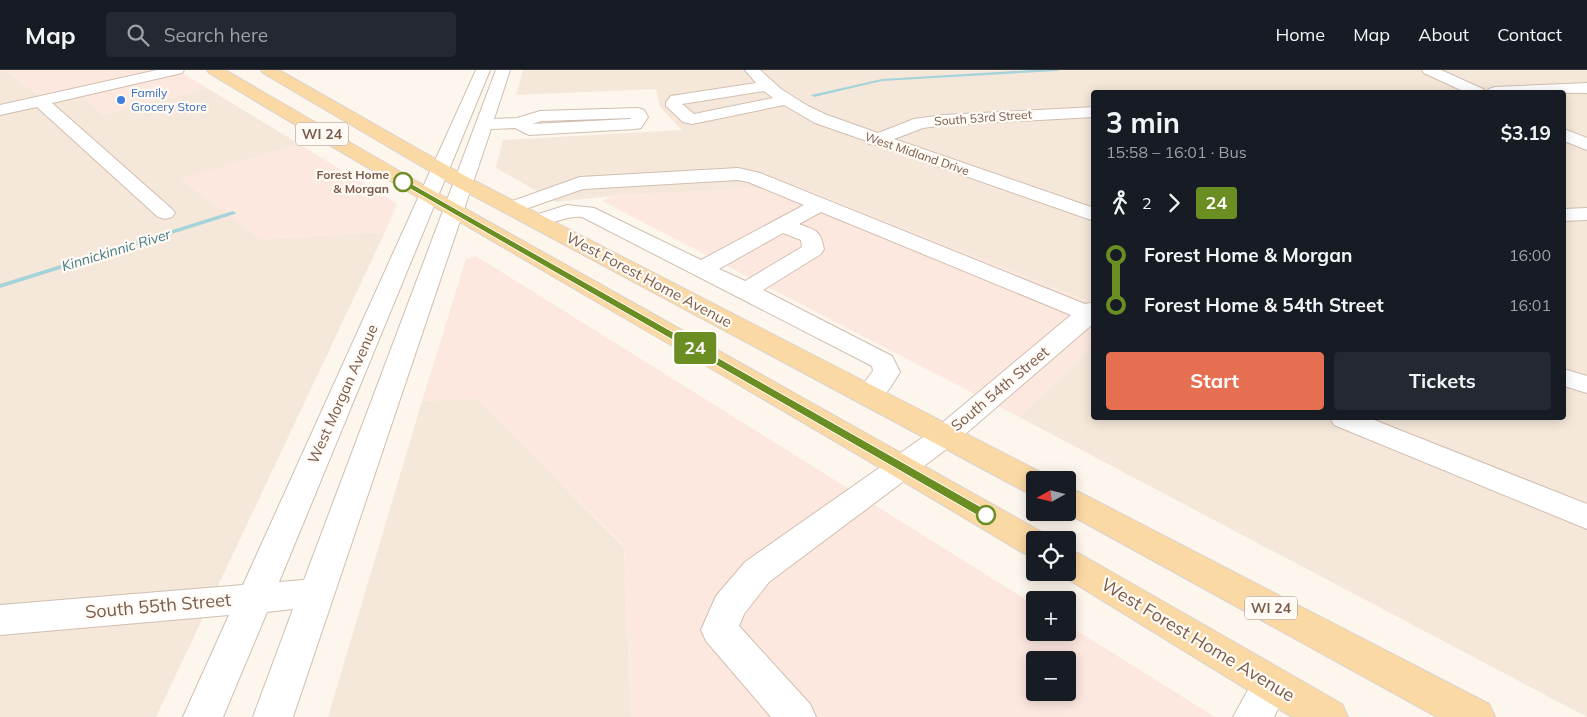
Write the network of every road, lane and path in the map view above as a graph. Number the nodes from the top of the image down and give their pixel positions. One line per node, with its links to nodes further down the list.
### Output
1 (121, 70): 9 (street)
2 (178, 70): 15 (street)
3 (214, 70): 25 (main road, WI 24)
4 (268, 70): 23 (main road, West Forest Home Avenue / WI 24)
5 (482, 70): 23 (street, West Morgan Avenue)
6 (503, 70): 19 (street, West Morgan Avenue)
7 (752, 70): 10 (street, West Midland Drive)
8 (1429, 70): 12 (street)
9 (93, 76)
10 (768, 86): 14 (street, West Midland Drive); 14 (street)
11 (1587, 88): 13 (street)
12 (1473, 90)
13 (1541, 90)
14 (786, 100): 21 (street, West Midland Drive)
15 (40, 101): 16 (street); 28 (street)
16 (0, 110)
17 (1091, 112): 21 (street, South 53rd Street)
18 (519, 123): 18 (street); 19 (street)
19 (483, 124): 24 (street, West Morgan Avenue)
20 (1566, 135): 22 (street)
21 (875, 140): 29 (street, West Midland Drive)
22 (1587, 145)
23 (440, 170): 24 (main road, West Forest Home Avenue / WI 24); 25 (street, West Morgan Avenue)
24 (462, 182): 25 (street, West Morgan Avenue); 27 (main road, West Forest Home Avenue / WI 24)
25 (441, 204): 43 (main road, WI 24); 49 (street, West Morgan Avenue); 50 (street, West Morgan Avenue)
26 (820, 204): 27 (street); 33 (street); 36 (street)
27 (511, 208): 32 (main road, West Forest Home Avenue / WI 24)
28 (165, 213)
29 (1091, 214)
30 (1587, 214): 31 (street)
31 (1566, 215)
32 (536, 221): 34 (street); 40 (main road, West Forest Home Avenue / WI 24)
33 (782, 225): 34 (street); 35 (street)
34 (702, 269): 35 (street)
35 (746, 291): 40 (street)
36 (1091, 313)
37 (1091, 314): 42 (street, South 54th Street)
38 (1566, 378): 39 (street)
39 (1587, 385)
40 (869, 395): 42 (main road, West Forest Home Avenue / WI 24)
41 (1349, 420): 46 (street)
42 (946, 435): 43 (street, South 54th Street); 44 (main road, West Forest Home Avenue / WI 24)
43 (902, 466): 47 (main road, WI 24); 55 (street, South 54th Street)
44 (1026, 478)
45 (1076, 504): 58 (main road, WI 24)
46 (1587, 516)
47 (1026, 539)
48 (1076, 568): 52 (main road, West Forest Home Avenue)
49 (317, 593): 50 (street, South 55th Street); 54 (street, West Morgan Avenue)
50 (254, 598): 51 (street, South 55th Street); 53 (street, West Morgan Avenue)
51 (0, 620)
52 (1272, 684): 56 (street); 57 (main road, West Forest Home Avenue)
53 (203, 717)
54 (273, 717)
55 (796, 717)
56 (1253, 717)
57 (1328, 717)
58 (1476, 717)

